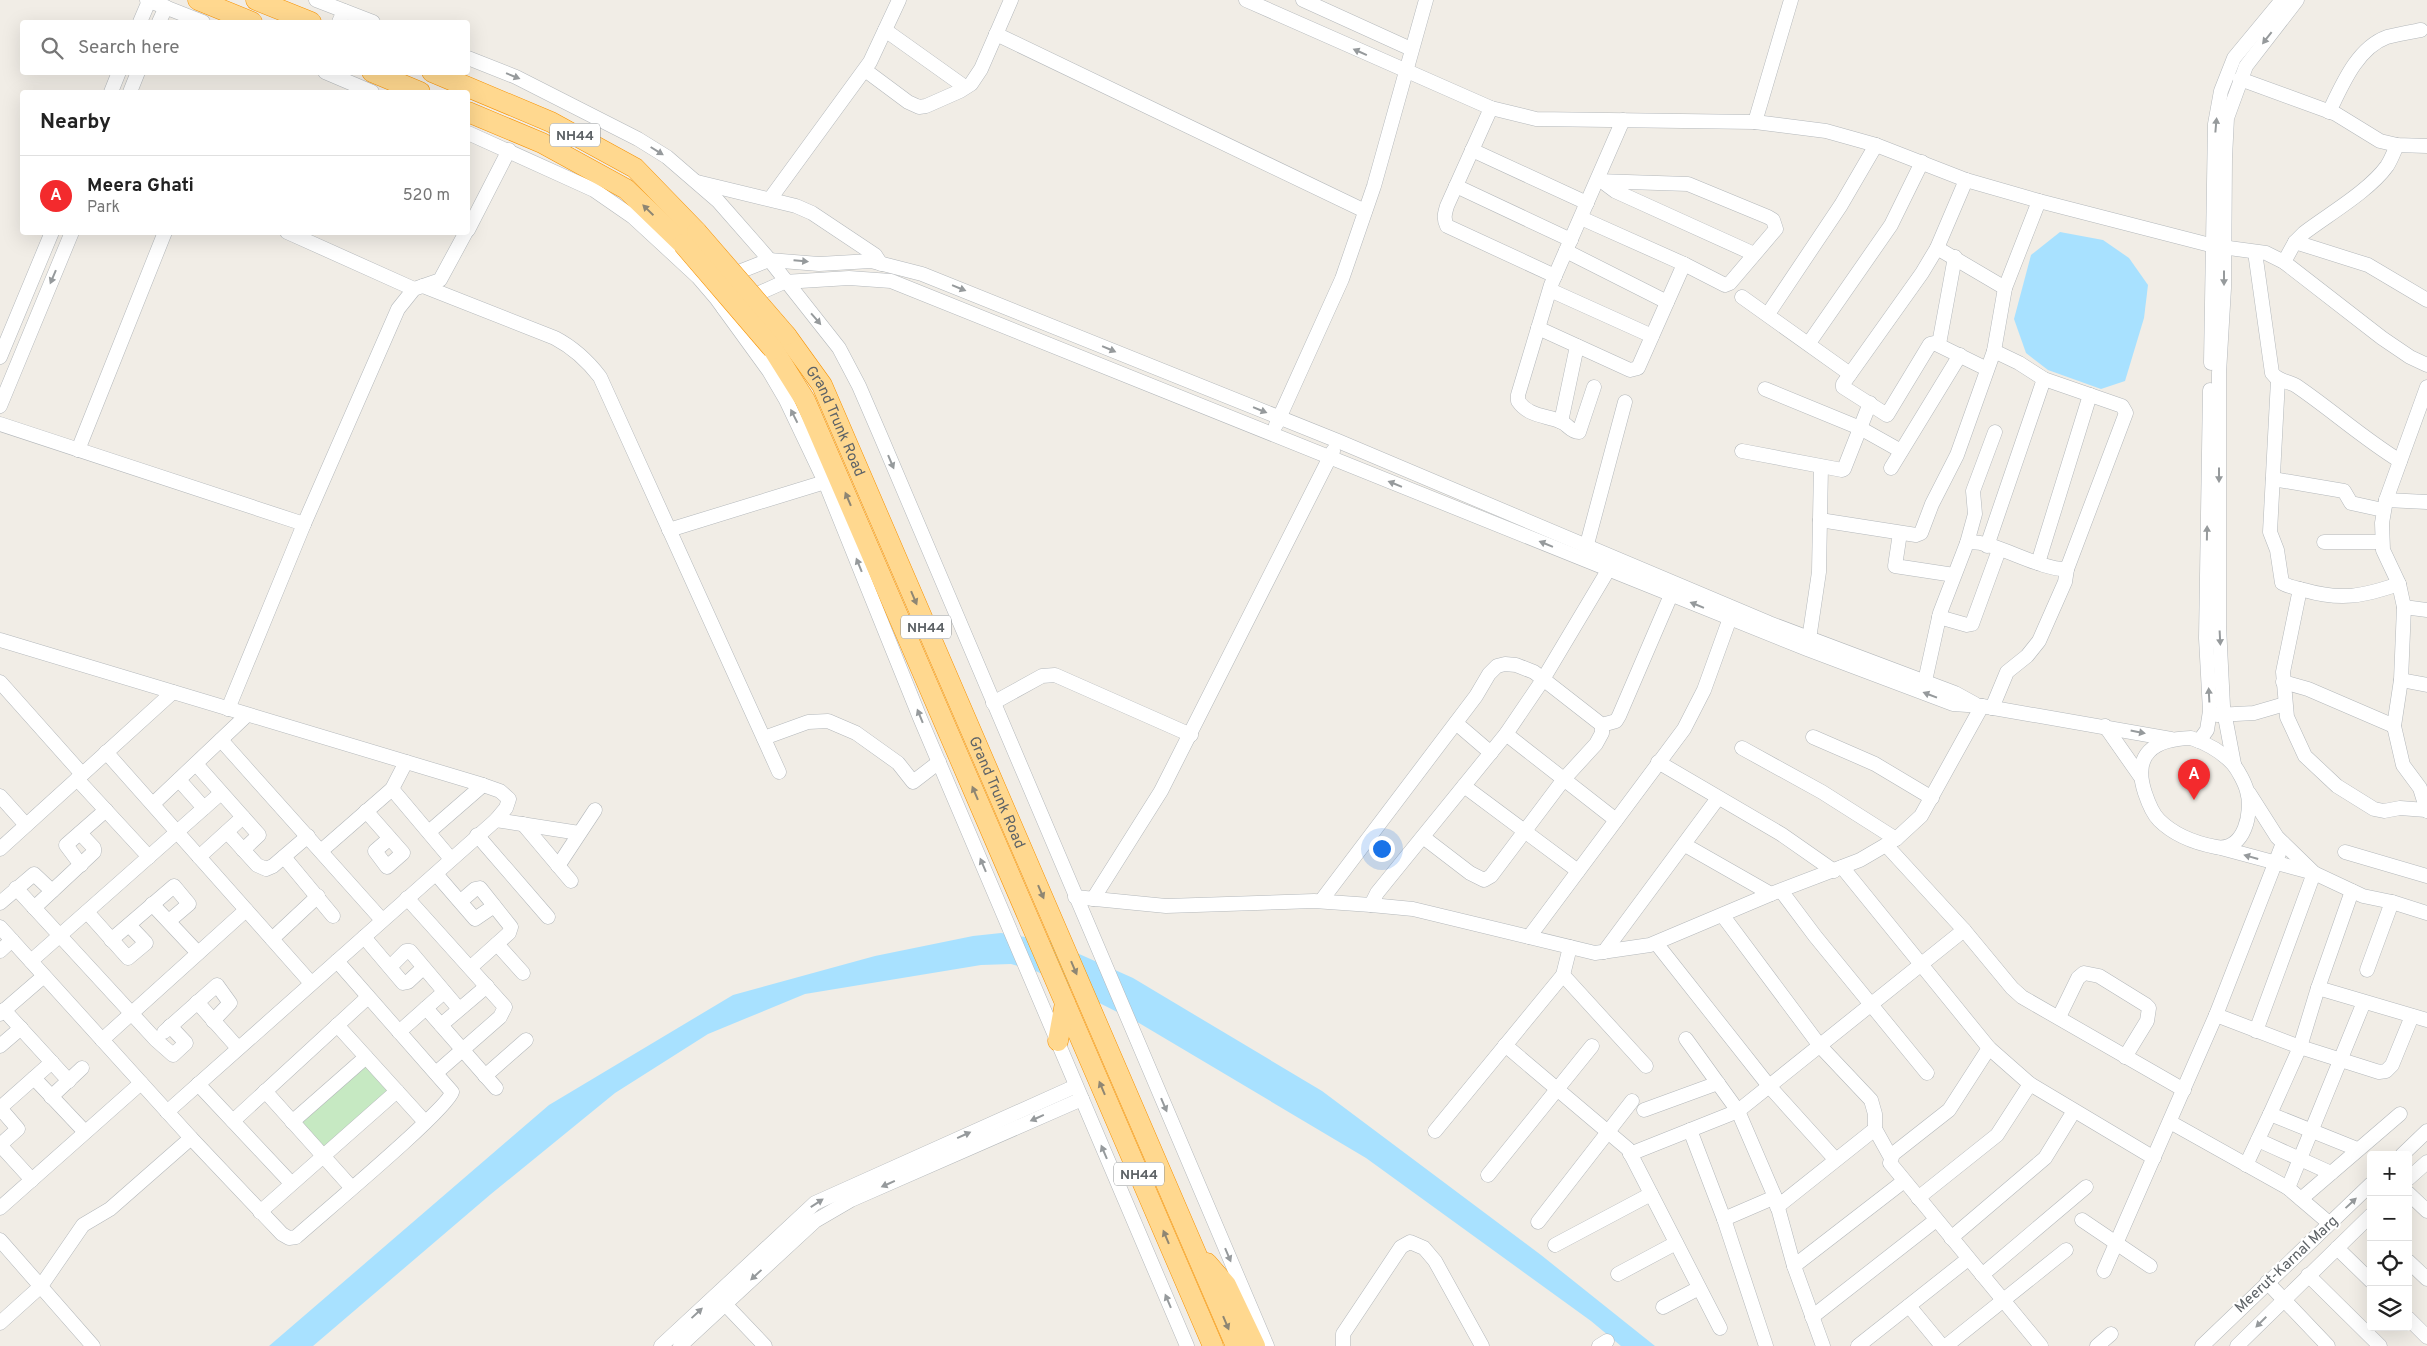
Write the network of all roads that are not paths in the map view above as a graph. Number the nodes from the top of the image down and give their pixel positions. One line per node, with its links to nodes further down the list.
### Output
1 (148, 0): 13 (street); 15 (street)
2 (198, 0): 18 (highway)
3 (256, 0): 19 (highway)
4 (316, 0): 14 (street)
5 (899, 0): 21 (street)
6 (1011, 0): 23 (street)
7 (1246, 0): 27 (street, one-way to 7)
8 (1303, 0): 24 (street)
9 (1790, 0): 43 (street)
10 (2282, 0): 68 (street, one-way to 10)
11 (2297, 0): 33 (street, one-way to 33)
12 (1422, 1): 24 (street)
13 (166, 7): 16 (street); 17 (street)
14 (341, 17): 20 (street)
15 (141, 20)
16 (159, 20)
17 (199, 20)
18 (247, 20)
19 (306, 20)
20 (360, 20)
21 (885, 30): 26 (street); 34 (street)
22 (2421, 30): 40 (street)
23 (996, 34): 34 (street); 58 (street)
24 (1411, 49): 27 (street)
25 (470, 59): 52 (street, one-way to 52)
26 (865, 70): 34 (street); 55 (street)
27 (1404, 72): 39 (street); 58 (street)
28 (118, 75): 35 (street)
29 (137, 75): 36 (street)
30 (332, 75): 37 (street)
31 (379, 75): 38 (highway)
32 (439, 75): 412 (highway, Grand Trunk Road / NH44, one-way to 412, bridge)
33 (2240, 79): 40 (street); 68 (street)
34 (965, 87)
35 (112, 90)
36 (131, 90)
37 (367, 90)
38 (415, 90)
39 (1491, 108): 42 (street); 49 (street)
40 (2329, 112): 46 (street)
41 (470, 113): 297 (highway, Grand Trunk Road / NH44, one-way to 41, bridge)
42 (1623, 120): 43 (street); 53 (street)
43 (1755, 122): 45 (street)
44 (470, 134): 48 (street)
45 (1876, 145): 50 (street); 90 (street)
46 (2397, 145): 47 (street); 66 (street)
47 (2427, 146)
48 (509, 150): 60 (street); 80 (street)
49 (1472, 150): 54 (street); 57 (street)
50 (1922, 162): 51 (street); 95 (street)
51 (1966, 180): 56 (street); 69 (street)
52 (697, 182): 55 (street); 73 (street)
53 (1600, 182): 57 (street); 71 (street); 71 (street)
54 (1456, 186): 67 (street); 77 (street)
55 (770, 198): 74 (street)
56 (2039, 201): 68 (street); 82 (street)
57 (1588, 203): 59 (street)
58 (1366, 211): 113 (street)
59 (1581, 218): 67 (street); 76 (street)
60 (470, 225)
61 (51, 235): 86 (street)
62 (71, 235): 88 (street, one-way to 88)
63 (164, 235): 120 (street)
64 (294, 235): 81 (street)
65 (465, 235): 81 (street)
66 (2294, 242): 75 (street); 85 (street)
67 (1569, 245): 77 (street); 87 (street)
68 (2219, 247): 70 (street); 165 (street, one-way to 165); 166 (street, one-way to 68)
69 (1937, 248): 72 (street); 103 (street)
70 (2254, 252): 75 (street); 105 (street)
71 (1754, 254): 76 (street)
72 (1955, 257): 82 (street); 96 (street)
73 (769, 260): 74 (street, one-way to 74); 79 (street); 80 (street)
74 (881, 262): 78 (street); 91 (street, one-way to 91)
75 (2284, 262): 101 (street)
76 (1684, 264): 87 (street)
77 (1555, 276): 83 (street)
78 (887, 280): 79 (street); 94 (street)
79 (784, 282): 89 (street); 160 (street, one-way to 160)
80 (704, 285): 89 (street)
81 (418, 288): 132 (street); 133 (street)
82 (2005, 288): 98 (street)
83 (1550, 290): 92 (street); 93 (street)
84 (1742, 296): 90 (street)
85 (2427, 300)
86 (23, 301): 88 (street); 100 (street)
87 (1667, 302): 93 (street)
88 (40, 308): 112 (street)
89 (724, 309): 128 (street, one-way to 89)
90 (1768, 314): 95 (street)
91 (1055, 326): 94 (street); 113 (street, one-way to 113)
92 (1538, 328): 97 (street); 114 (street)
93 (1652, 336): 97 (street)
94 (1047, 343): 118 (street)
95 (1810, 343): 103 (street)
96 (1939, 344): 99 (street); 111 (street)
97 (1577, 346): 114 (street)
98 (1994, 351): 102 (street); 104 (street)
99 (1960, 355): 102 (street); 122 (street)
100 (0, 358)
101 (2427, 365)
102 (1987, 369): 134 (street)
103 (1850, 374): 111 (street)
104 (2044, 379): 109 (street); 139 (street)
105 (2278, 380): 124 (street); 127 (street)
106 (1594, 387): 114 (street)
107 (2427, 387): 124 (street)
108 (1765, 389): 116 (street)
109 (2090, 395): 140 (street); 142 (street)
110 (1625, 402): 138 (street)
111 (1870, 403): 116 (street)
112 (0, 406)
113 (1279, 418): 118 (street); 119 (street)
114 (1561, 422)
115 (0, 424): 120 (street)
116 (1860, 428): 122 (street); 125 (street)
117 (1995, 432): 137 (street)
118 (1272, 434): 123 (street)
119 (1338, 441): 123 (street); 138 (street)
120 (78, 450): 132 (street)
121 (1742, 451): 125 (street)
122 (1902, 451): 126 (street)
123 (1329, 457): 141 (street, one-way to 123); 172 (street)
124 (2400, 461): 130 (street)
125 (1821, 467): 131 (street)
126 (1891, 468)
127 (2273, 478): 130 (street); 145 (street)
128 (825, 482): 133 (street); 182 (street, one-way to 128)
129 (2427, 502): 130 (street)
130 (2384, 505): 136 (street)
131 (1820, 520): 134 (street); 152 (street)
132 (304, 524): 163 (street)
133 (669, 530): 174 (street)
134 (1900, 533): 143 (street)
135 (2324, 542): 136 (street)
136 (2382, 542): 144 (street)
137 (1967, 543): 139 (street); 143 (street)
138 (1586, 548): 141 (street)
139 (1993, 548): 140 (street); 149 (street)
140 (2038, 563): 142 (street)
141 (1611, 564): 146 (street); 152 (street); 154 (street)
142 (2067, 569): 162 (street)
143 (1954, 575): 149 (street)
144 (2399, 584): 145 (street); 147 (street)
145 (2300, 589): 157 (street)
146 (1672, 594): 150 (street, one-way to 146); 168 (street)
147 (2404, 607): 148 (street); 153 (street)
148 (2427, 610)
149 (1939, 617): 155 (street)
150 (1730, 618): 152 (street); 183 (street)
151 (0, 640): 159 (street)
152 (1808, 643): 155 (street); 162 (street, one-way to 152)
153 (2401, 680): 158 (street); 170 (street)
154 (1542, 681): 167 (street); 168 (street); 171 (street)
155 (1925, 681): 162 (street)
156 (0, 682): 187 (street)
157 (2283, 682): 161 (street); 170 (street)
158 (2427, 685)
159 (173, 692): 163 (street); 179 (street)
160 (993, 703): 172 (street); 246 (street)
161 (2285, 704): 165 (street); 204 (street)
162 (1984, 706): 169 (street); 198 (street)
163 (228, 708): 164 (street)
164 (247, 714): 176 (street); 181 (street)
165 (2225, 714): 166 (street); 185 (street)
166 (2209, 715): 177 (street)
167 (1456, 724): 180 (street); 250 (street)
168 (1602, 725): 189 (street)
169 (2105, 726): 175 (street, one-way to 175); 188 (street)
170 (2394, 726): 204 (street)
171 (1506, 734): 180 (street); 189 (street)
172 (1190, 735): 248 (street)
173 (1813, 737): 198 (street)
174 (764, 738): 182 (street); 186 (street)
175 (2171, 738): 177 (street); 188 (street)
176 (221, 740): 184 (street); 217 (street)
177 (2198, 741): 185 (street)
178 (1742, 748): 220 (street)
179 (106, 752): 187 (street); 199 (street)
180 (1491, 752): 192 (street)
181 (406, 762): 191 (street); 193 (street)
182 (939, 762): 318 (street, one-way to 182)
183 (1658, 762): 197 (street); 207 (street)
184 (196, 764): 190 (street); 195 (street)
185 (2234, 764): 194 (street)
186 (779, 772)
187 (80, 776): 201 (street); 209 (street)
188 (2140, 776): 223 (street)
189 (1564, 779): 207 (street); 210 (street)
190 (179, 780): 199 (street); 200 (street)
191 (483, 785): 206 (street); 211 (street)
192 (1464, 786): 210 (street); 218 (street)
193 (392, 789): 203 (street); 211 (street)
194 (2247, 790): 221 (street); 223 (street)
195 (221, 793): 200 (street); 205 (street)
196 (0, 796): 209 (street)
197 (1718, 798): 222 (street); 235 (street)
198 (1932, 798): 220 (street)
199 (153, 804): 212 (street)
200 (204, 808): 212 (street)
201 (106, 810): 214 (street); 230 (street)
202 (595, 810): 215 (street)
203 (366, 811): 219 (street); 226 (street)
204 (2426, 811)
205 (243, 817): 213 (street); 225 (street)
206 (496, 820): 208 (street); 216 (street)
207 (1616, 820): 236 (street)
208 (523, 824): 215 (street); 234 (street)
209 (26, 825): 224 (street)
210 (1526, 830): 218 (street); 236 (street)
211 (430, 831): 231 (street)
212 (177, 832): 228 (street); 230 (street)
213 (227, 832): 225 (street); 228 (street)
214 (80, 833): 233 (street); 233 (street)
215 (579, 833): 234 (street)
216 (478, 835): 231 (street); 262 (street)
217 (308, 836): 226 (street); 229 (street)
218 (1423, 837): 254 (street)
219 (390, 838)
220 (1891, 842): 235 (street); 267 (street)
221 (2283, 843): 232 (street); 237 (street)
222 (1685, 845): 244 (street); 278 (street)
223 (2222, 848): 232 (street, one-way to 223)
224 (0, 849)
225 (243, 850): 229 (street)
226 (321, 851): 263 (street)
227 (2345, 852): 239 (street)
228 (199, 857): 257 (street)
229 (284, 857): 245 (street)
230 (149, 858): 258 (street)
231 (451, 859): 238 (street)
232 (2275, 864): 237 (street); 303 (street)
233 (81, 865): 242 (street)
234 (558, 866): 240 (street)
235 (1838, 869): 244 (street); 282 (street)
236 (1578, 871): 270 (street)
237 (2314, 873): 243 (street); 312 (street)
238 (436, 874): 247 (street); 249 (street)
239 (2427, 876)
240 (571, 881)
241 (16, 888): 242 (street); 252 (street); 256 (street)
242 (52, 891): 256 (street)
243 (2352, 892): 251 (street); 292 (street)
244 (1776, 893): 261 (street); 298 (street)
245 (318, 896): 260 (street); 271 (street)
246 (1075, 897): 248 (street); 448 (street, one-way to 448)
247 (407, 898): 263 (street); 284 (street)
248 (1092, 899): 250 (street)
249 (461, 901): 255 (street); 255 (street)
250 (1321, 902): 254 (street)
251 (2392, 902): 259 (street); 286 (street)
252 (0, 903)
253 (152, 904): 264 (street); 264 (street); 265 (street)
254 (1370, 905): 270 (street)
255 (494, 906): 275 (street)
256 (34, 908): 268 (street)
257 (246, 910): 271 (street); 279 (street)
258 (87, 912): 268 (street); 273 (street)
259 (2427, 913)
260 (333, 916)
261 (1722, 916): 274 (street); 322 (street)
262 (548, 917)
263 (382, 920): 269 (street)
264 (169, 921): 279 (street)
265 (129, 924): 273 (street); 273 (street)
266 (0, 927): 272 (street)
267 (1964, 930): 282 (street); 305 (street)
268 (59, 936): 280 (street); 302 (street)
269 (364, 937): 281 (street); 283 (street)
270 (1529, 937): 276 (street)
271 (272, 939): 290 (street)
272 (12, 940): 277 (street); 280 (street)
273 (111, 940)
274 (1656, 943): 278 (street); 343 (street)
275 (497, 944): 284 (street); 287 (street)
276 (1570, 947): 278 (street); 288 (street)
277 (0, 951)
278 (1604, 952)
279 (198, 953): 302 (street)
280 (31, 961): 289 (street)
281 (337, 961): 290 (street); 294 (street)
282 (1921, 965): 298 (street); 325 (street)
283 (390, 966): 285 (street); 285 (street)
284 (471, 967): 291 (street)
285 (423, 968): 293 (street)
286 (2367, 970)
287 (523, 973)
288 (1563, 974): 320 (street); 331 (street)
289 (44, 976): 301 (street); 314 (street)
290 (312, 983): 324 (street)
291 (487, 986): 300 (street); 326 (street)
292 (2318, 988): 296 (street); 323 (street)
293 (444, 992): 299 (street); 300 (street)
294 (368, 997): 308 (street); 313 (street)
295 (196, 1002): 307 (street); 307 (street); 310 (street)
296 (2364, 1002): 304 (street); 329 (street)
297 (1065, 1003): 318 (highway); 445 (highway, NH44, one-way to 297)
298 (1871, 1005): 322 (street); 334 (street)
299 (426, 1008): 309 (street); 313 (street)
300 (459, 1009): 309 (street)
301 (2, 1012): 311 (street)
302 (132, 1013): 314 (street); 315 (street)
303 (2216, 1015): 312 (street); 346 (street)
304 (2412, 1016): 306 (street); 329 (street)
305 (2059, 1017): 328 (street); 328 (street)
306 (2427, 1020)
307 (213, 1021): 324 (street)
308 (337, 1025): 327 (street); 347 (street)
309 (441, 1025): 326 (street)
310 (170, 1026): 315 (street); 315 (street)
311 (20, 1028): 319 (street); 330 (street)
312 (2256, 1030): 323 (street)
313 (399, 1032): 333 (street)
314 (102, 1040): 338 (street)
315 (156, 1040)
316 (526, 1040): 335 (street)
317 (1686, 1040): 339 (street)
318 (1058, 1041): 342 (street)
319 (1, 1044)
320 (1505, 1045): 345 (street); 365 (street)
321 (1592, 1046): 345 (street)
322 (1820, 1046): 343 (street); 363 (street)
323 (2300, 1047): 329 (street); 357 (street)
324 (238, 1048): 340 (street)
325 (1989, 1048): 341 (street); 377 (street)
326 (462, 1050): 333 (street); 335 (street)
327 (366, 1057): 348 (street); 360 (street)
328 (2125, 1057): 346 (street)
329 (2340, 1060): 366 (street)
330 (52, 1062): 336 (street); 337 (street)
331 (1646, 1066)
332 (82, 1068): 337 (street)
333 (436, 1073): 361 (street)
334 (1927, 1073)
335 (485, 1076): 344 (street)
336 (34, 1078): 349 (street); 352 (street)
337 (69, 1081): 349 (street)
338 (141, 1083): 356 (street); 368 (street)
339 (1718, 1083): 353 (street); 354 (street)
340 (198, 1084): 356 (street); 359 (street)
341 (2030, 1084): 355 (street); 395 (street)
342 (1076, 1086): 350 (street); 441 (street, one-way to 342)
343 (1769, 1086): 354 (street); 379 (street)
344 (496, 1088)
345 (1557, 1089): 369 (street); 384 (street)
346 (2184, 1090): 362 (street)
347 (265, 1091): 359 (street); 360 (street)
348 (397, 1091): 361 (street); 376 (street)
349 (51, 1097): 368 (street)
350 (1082, 1099): 430 (street, one-way to 430); 444 (street, one-way to 350)
351 (1632, 1101): 369 (street)
352 (0, 1108): 372 (street)
353 (1644, 1110)
354 (1738, 1110): 364 (street); 397 (street)
355 (2074, 1111): 378 (street); 407 (street)
356 (167, 1112): 370 (street)
357 (2270, 1114): 366 (street); 371 (street)
358 (2400, 1114): 373 (street)
359 (233, 1121): 388 (street)
360 (292, 1122): 376 (street)
361 (425, 1122): 390 (street)
362 (2170, 1122): 378 (street); 382 (street)
363 (1875, 1129): 377 (street); 379 (street)
364 (1690, 1130): 375 (street); 401 (street)
365 (1435, 1131)
366 (2311, 1131): 373 (street); 380 (street)
367 (2427, 1131): 374 (street)
368 (85, 1132): 386 (street)
369 (1608, 1132): 375 (street); 404 (street)
370 (191, 1138): 400 (street); 426 (street)
371 (2258, 1140): 380 (street); 382 (street)
372 (0, 1145): 386 (street)
373 (2357, 1149): 383 (street)
374 (2406, 1151)
375 (1630, 1154): 393 (street)
376 (322, 1156): 388 (street); 390 (street)
377 (1890, 1156): 387 (street)
378 (2154, 1158): 410 (street)
379 (1835, 1159): 397 (street)
380 (2300, 1159): 383 (street); 391 (street)
381 (2427, 1162): 385 (street)
382 (2246, 1165): 391 (street)
383 (2331, 1173): 396 (street)
384 (1488, 1175)
385 (2412, 1175)
386 (32, 1180): 398 (street)
387 (1904, 1182): 395 (street); 417 (street)
388 (291, 1183): 400 (street)
389 (2086, 1187): 421 (street)
390 (351, 1188): 400 (street)
391 (2288, 1188): 396 (street)
392 (2367, 1188): 405 (street, Meerut-Karnal Marg, one-way to 392)
393 (1651, 1194): 409 (street); 411 (street)
394 (2411, 1196): 399 (street)
395 (1918, 1198): 402 (street)
396 (2301, 1199): 405 (street)
397 (1776, 1202): 401 (street); 417 (street)
398 (0, 1208)
399 (2427, 1211)
400 (260, 1212)
401 (1724, 1219): 451 (street)
402 (1936, 1220): 407 (street); 433 (street)
403 (2082, 1220): 410 (street)
404 (1538, 1222)
405 (2329, 1223): 425 (street, Meerut-Karnal Marg)
406 (2367, 1223): 413 (street, Meerut-Karnal Marg)
407 (1951, 1238): 415 (street)
408 (0, 1240): 426 (street)
409 (1676, 1243): 420 (street); 427 (street)
410 (2116, 1243): 418 (street); 419 (street)
411 (1555, 1245)
412 (1193, 1246): 446 (highway, NH44, one-way to 446); 447 (highway)
413 (2337, 1248): 422 (street, Meerut-Karnal Marg); 423 (street)
414 (2066, 1250): 428 (street)
415 (1968, 1259): 421 (street); 431 (street)
416 (2412, 1265): 424 (street)
417 (1794, 1266): 433 (street)
418 (2150, 1266)
419 (2104, 1271)
420 (1618, 1274)
421 (1982, 1275): 428 (street)
422 (2308, 1275): 429 (street, Meerut-Karnal Marg); 460 (street)
423 (2367, 1277)
424 (2427, 1279)
425 (2267, 1282): 429 (street); 458 (street, Meerut-Karnal Marg)
426 (41, 1286): 435 (street); 440 (street)
427 (1699, 1288): 432 (street); 436 (street)
428 (2003, 1300): 455 (street); 456 (street)
429 (2282, 1301): 439 (street, Meerut-Karnal Marg, one-way to 439); 459 (street)
430 (725, 1304): 442 (street); 443 (street)
431 (1909, 1306): 453 (street); 454 (street)
432 (1663, 1307)
433 (1812, 1317): 452 (street)
434 (2412, 1322): 438 (street)
435 (0, 1323)
436 (1720, 1328)
437 (2112, 1334): 457 (street)
438 (2427, 1337)
439 (2240, 1345)
440 (94, 1346)
441 (661, 1346)
442 (680, 1346)
443 (765, 1346)
444 (1187, 1346)
445 (1213, 1346)
446 (1236, 1346)
447 (1255, 1346)
448 (1267, 1346)
449 (1342, 1346): 450 (street)
450 (1482, 1346)
451 (1766, 1346)
452 (1823, 1346)
453 (1858, 1346)
454 (1942, 1346)
455 (1946, 1346)
456 (2041, 1346)
457 (2097, 1346)
458 (2202, 1346)
459 (2328, 1346)
460 (2380, 1346)

